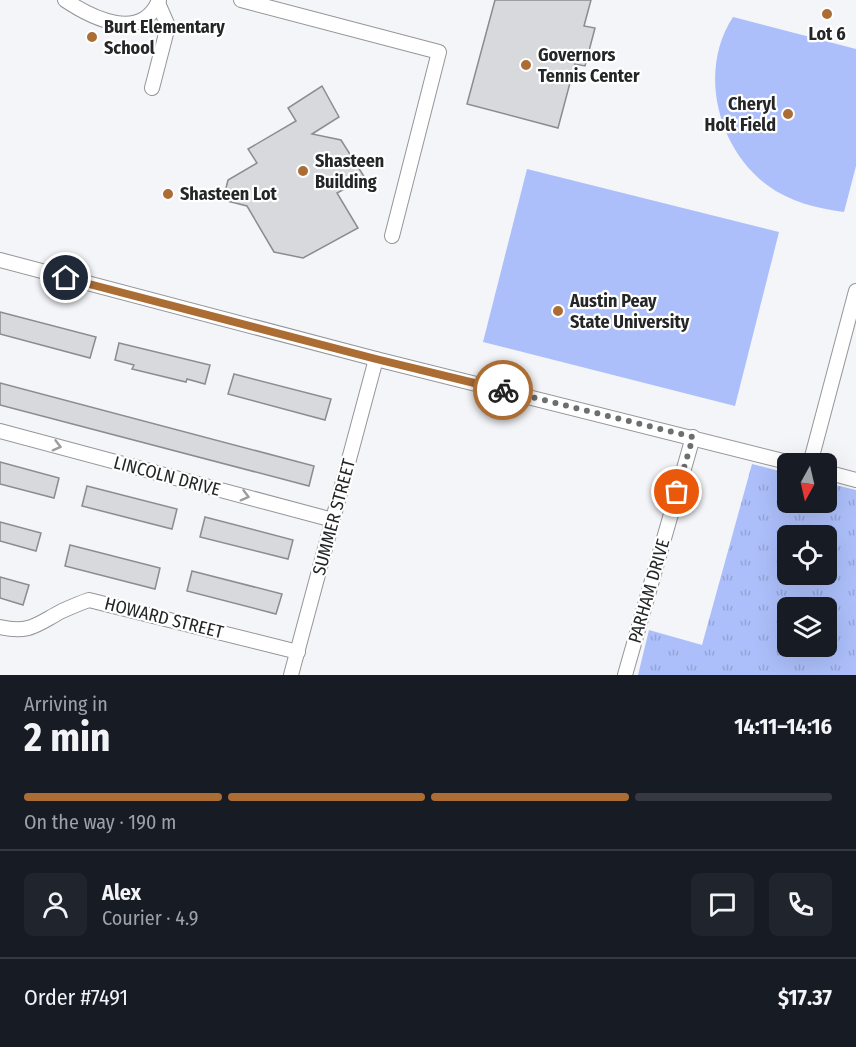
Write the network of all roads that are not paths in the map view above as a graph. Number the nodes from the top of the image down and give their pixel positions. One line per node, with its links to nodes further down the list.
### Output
1 (65, 0): 3 (street)
2 (241, 0): 5 (street)
3 (159, 2): 4 (street)
4 (152, 88)
5 (392, 236)
6 (0, 260): 8 (street)
7 (856, 291): 11 (street)
8 (376, 359): 10 (street); 15 (street, SUMMER STREET)
9 (0, 431): 15 (street, LINCOLN DRIVE, one-way to 15)
10 (693, 437): 12 (street); 19 (street, PARHAM DRIVE)
11 (813, 453)
12 (777, 459)
13 (837, 475): 14 (street)
14 (856, 480)
15 (333, 520): 17 (street, SUMMER STREET)
16 (0, 627): 17 (street, HOWARD STREET)
17 (298, 652): 18 (street, SUMMER STREET)
18 (291, 675)
19 (625, 675)

